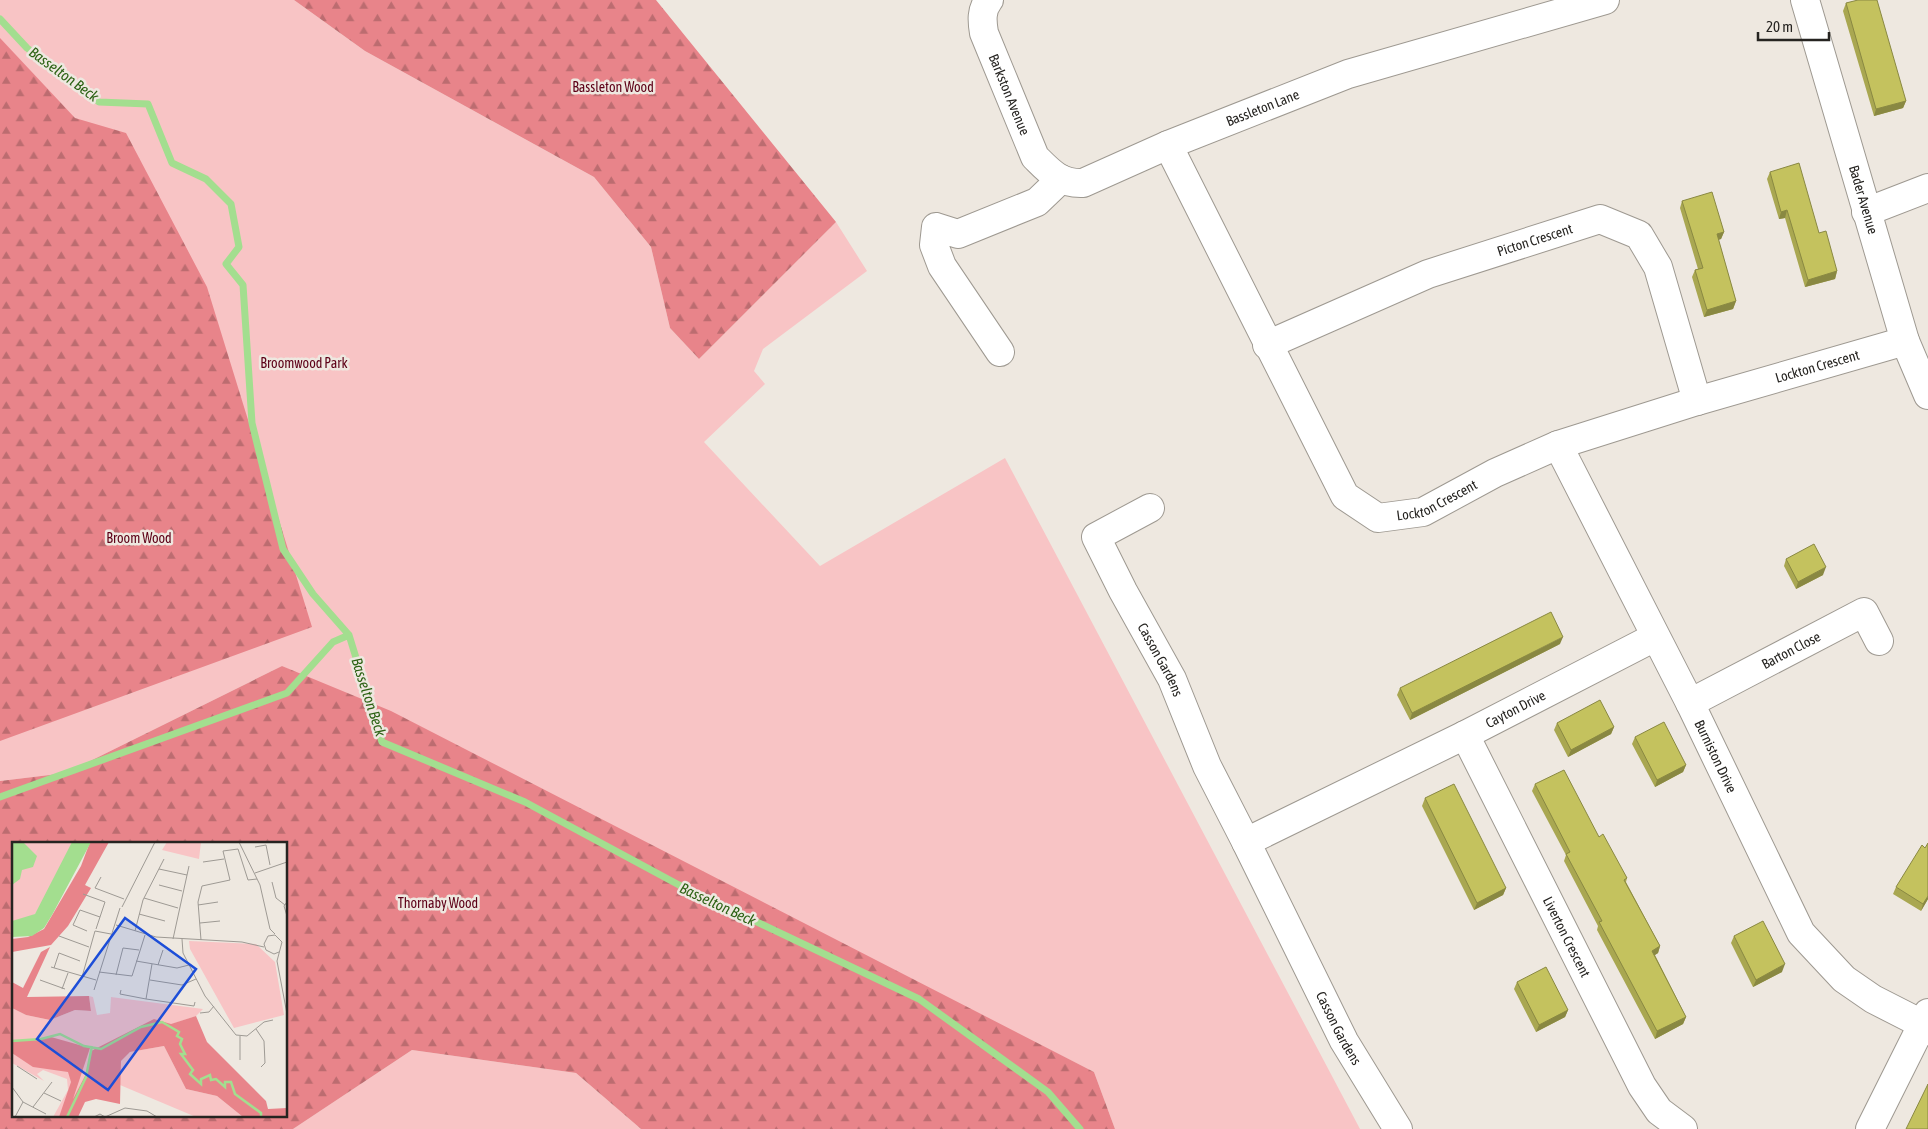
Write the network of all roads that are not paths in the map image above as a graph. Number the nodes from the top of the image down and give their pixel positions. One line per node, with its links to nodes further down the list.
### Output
1 (1605, 0): 4 (street, Bassleton Lane)
2 (1805, 0): 7 (street, Bader Avenue)
3 (985, 2): 5 (street, Barkston Avenue)
4 (1168, 145): 5 (street, Bassleton Lane); 9 (street, Lockton Crescent)
5 (1061, 179): 10 (street)
6 (1928, 188): 7 (street)
7 (1866, 212): 8 (street, Bader Avenue)
8 (1905, 341): 11 (street, Bader Avenue); 12 (street, Lockton Crescent)
9 (1267, 344): 12 (street, Picton Crescent); 13 (street, Lockton Crescent)
10 (1000, 352)
11 (1928, 395)
12 (1698, 401): 13 (street, Lockton Crescent)
13 (1558, 445): 15 (street, Burniston Drive)
14 (1150, 508): 19 (street, Casson Gardens)
15 (1655, 637): 17 (street, Burniston Drive); 18 (street, Cayton Drive)
16 (1879, 641): 17 (street, Barton Close)
17 (1690, 703): 20 (street, Burniston Drive)
18 (1465, 735): 19 (street, Cayton Drive); 22 (street, Liverton Crescent)
19 (1246, 842): 21 (street, Casson Gardens)
20 (1925, 1018): 23 (street)
21 (1398, 1129)
22 (1683, 1129)
23 (1870, 1129)

